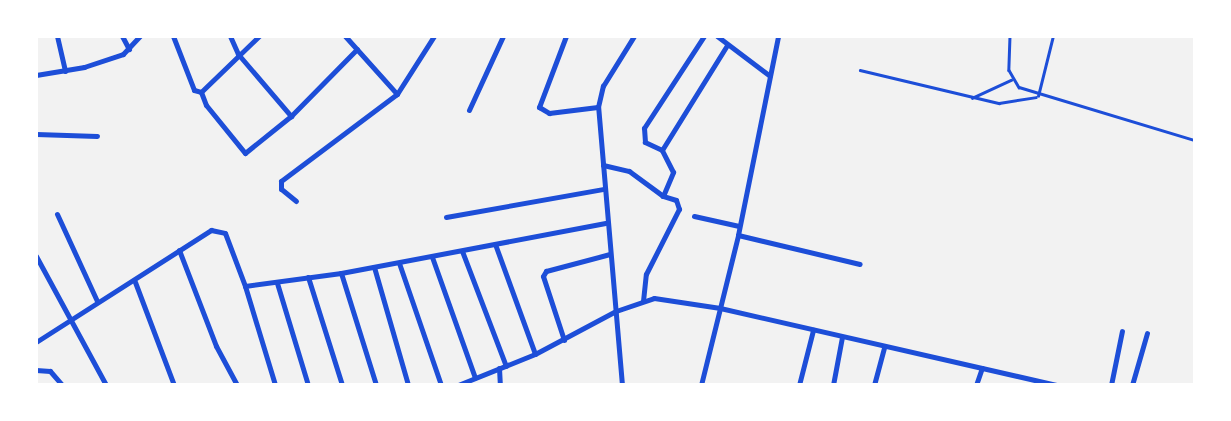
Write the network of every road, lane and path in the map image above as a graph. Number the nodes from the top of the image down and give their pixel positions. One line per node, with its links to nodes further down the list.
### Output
1 (57, 36): 22 (street)
2 (122, 36): 18 (street)
3 (140, 36): 18 (street)
4 (173, 36): 26 (street)
5 (230, 36): 20 (street)
6 (259, 36): 20 (street)
7 (434, 36): 27 (street)
8 (503, 36): 31 (street)
9 (566, 36): 30 (street)
10 (634, 36): 30 (street)
11 (704, 36): 36 (street)
12 (716, 36): 17 (street)
13 (778, 36): 24 (street)
14 (1010, 36): 25 (lane)
15 (1053, 36): 28 (lane)
16 (346, 37): 19 (street)
17 (727, 44): 24 (street); 36 (street)
18 (129, 49): 22 (street)
19 (357, 49): 27 (street); 32 (street)
20 (238, 54): 26 (street); 32 (street)
21 (860, 70): 29 (lane)
22 (65, 71): 23 (street)
23 (36, 75)
24 (770, 76): 45 (street)
25 (1011, 80): 28 (lane); 29 (lane)
26 (201, 92): 32 (street)
27 (397, 94): 40 (street)
28 (1038, 96): 29 (lane); 35 (lane)
29 (970, 98)
30 (598, 107): 37 (street)
31 (469, 110)
32 (291, 116)
33 (36, 134): 34 (street)
34 (97, 136)
35 (1195, 140)
36 (662, 150): 39 (street)
37 (603, 165): 38 (street); 39 (street)
38 (603, 188): 43 (street); 44 (street)
39 (663, 196): 62 (street)
40 (296, 201)
41 (57, 214): 61 (street)
42 (694, 216): 45 (street)
43 (446, 217)
44 (605, 223): 47 (street); 50 (street)
45 (739, 226): 46 (street)
46 (738, 235): 54 (street); 63 (street)
47 (495, 244): 49 (street); 73 (street)
48 (178, 250): 58 (street); 60 (street); 82 (street)
49 (462, 251): 52 (street); 74 (street)
50 (610, 254): 64 (street); 70 (street)
51 (36, 256): 65 (street)
52 (432, 257): 53 (street); 78 (street)
53 (399, 263): 55 (street); 88 (street)
54 (860, 264)
55 (374, 267): 56 (street); 87 (street)
56 (341, 273): 57 (street); 86 (street)
57 (308, 278): 59 (street); 85 (street)
58 (136, 282): 61 (street); 81 (street)
59 (277, 283): 60 (street); 84 (street)
60 (245, 286): 83 (street)
61 (97, 301): 65 (street)
62 (642, 301): 63 (street); 64 (street)
63 (720, 308): 66 (street); 92 (street)
64 (616, 311): 70 (street); 91 (street)
65 (71, 321): 71 (street); 80 (street)
66 (814, 330): 69 (street); 93 (street)
67 (1122, 331): 98 (street)
68 (1147, 332): 99 (street)
69 (842, 337): 72 (street); 94 (street)
70 (564, 340): 73 (street)
71 (36, 342)
72 (884, 347): 76 (street); 95 (street)
73 (535, 354): 74 (street)
74 (506, 366): 75 (street)
75 (499, 368): 78 (street); 90 (street)
76 (982, 368): 96 (street); 97 (street)
77 (36, 370): 79 (street)
78 (475, 378): 89 (street)
79 (62, 385)
80 (106, 385)
81 (174, 385)
82 (237, 385)
83 (275, 385)
84 (308, 385)
85 (342, 385)
86 (376, 385)
87 (408, 385)
88 (441, 385)
89 (458, 385)
90 (500, 385)
91 (622, 385)
92 (701, 385)
93 (799, 385)
94 (833, 385)
95 (874, 385)
96 (976, 385)
97 (1056, 385)
98 (1111, 385)
99 (1132, 385)

